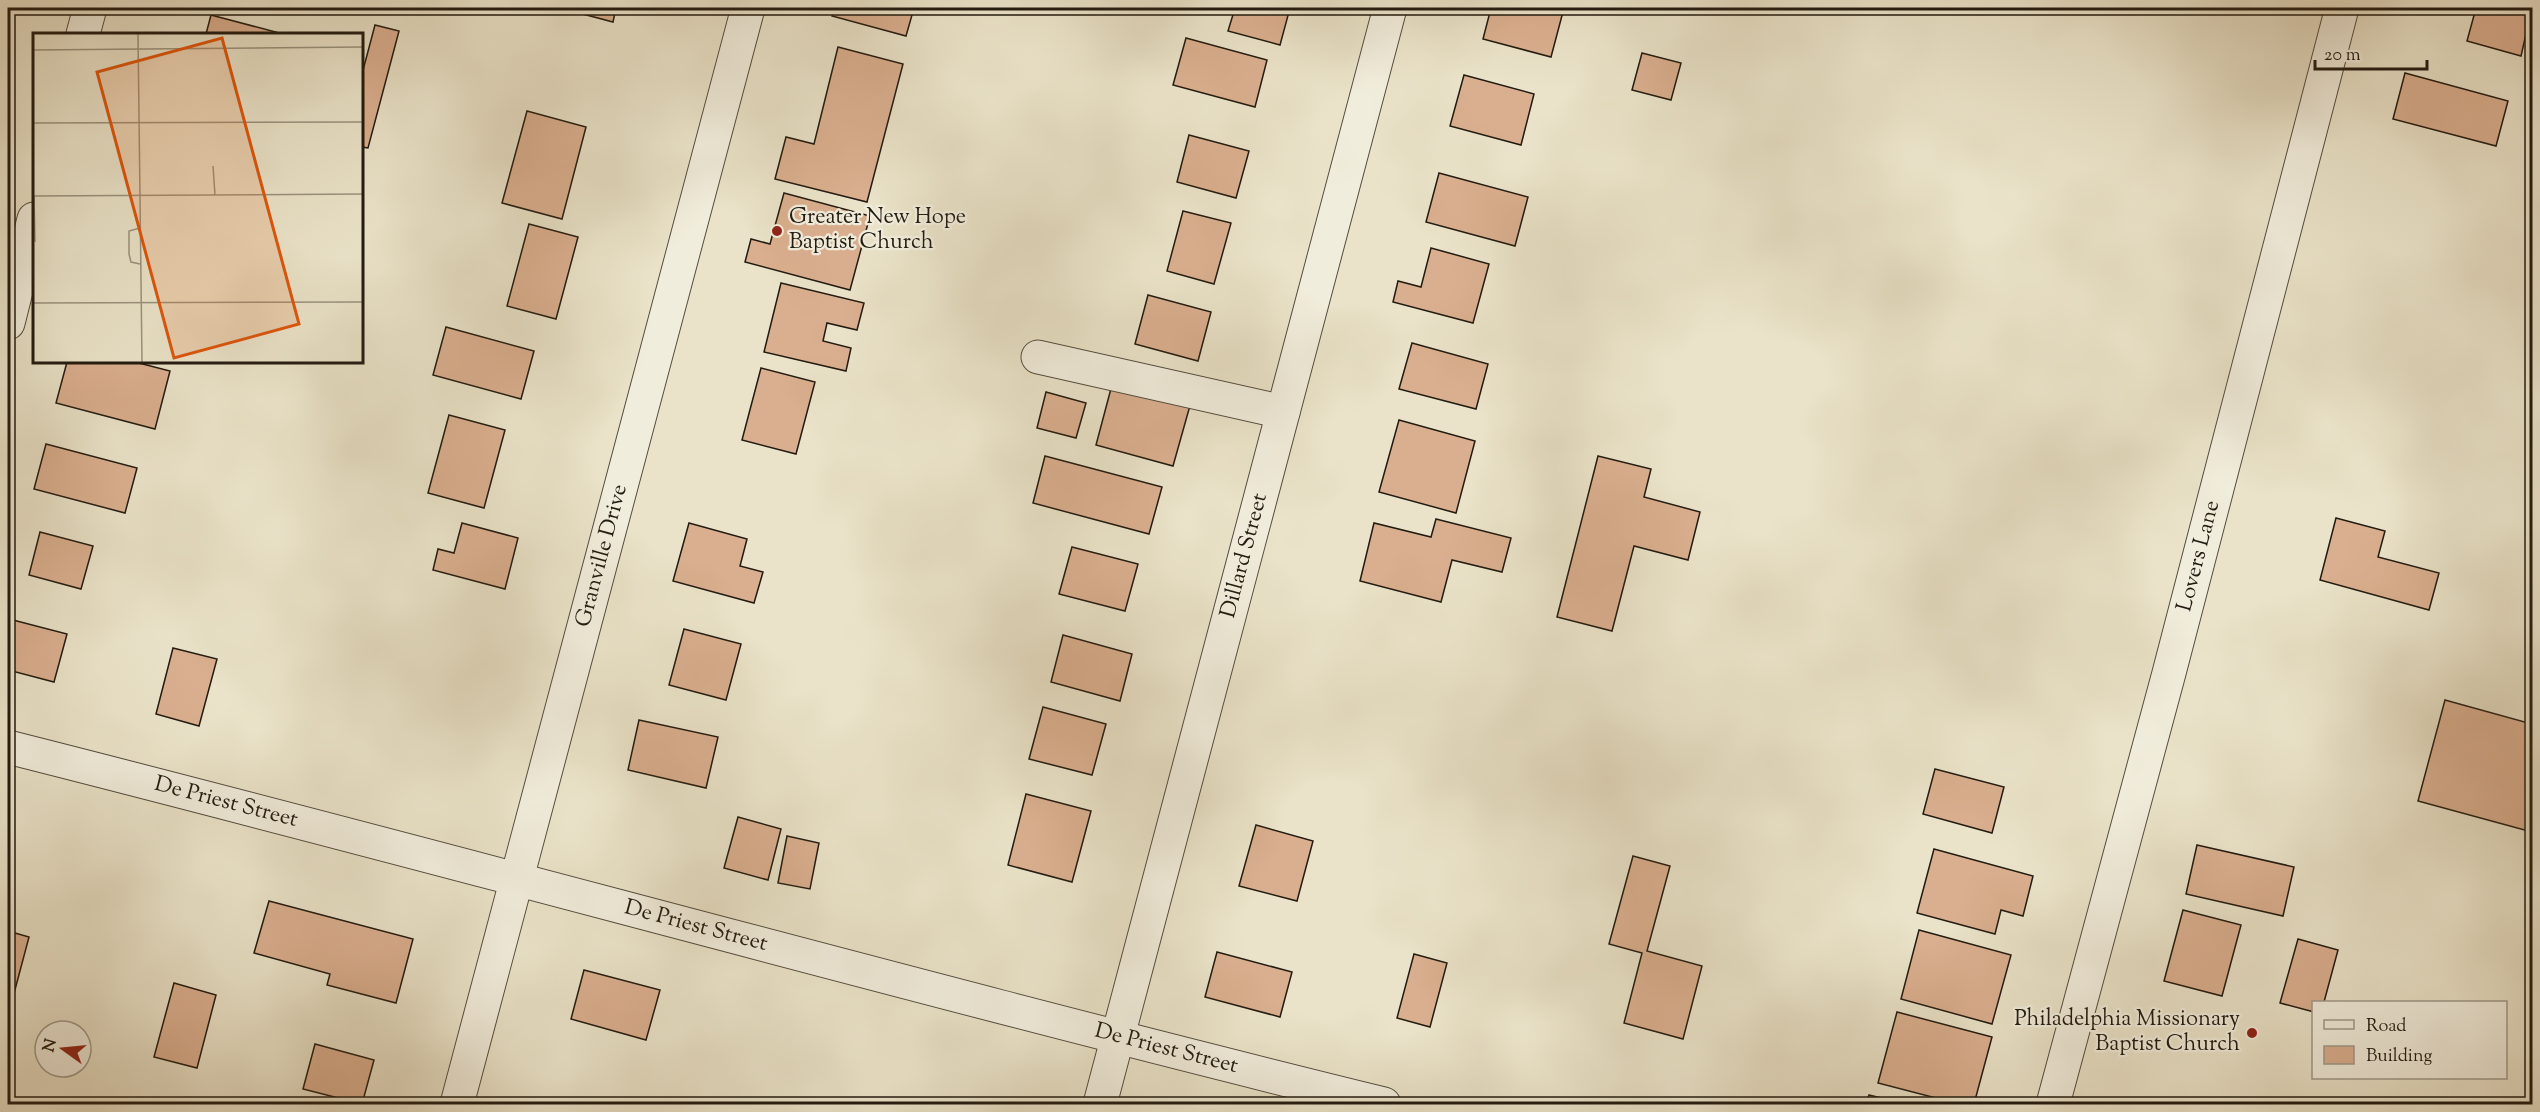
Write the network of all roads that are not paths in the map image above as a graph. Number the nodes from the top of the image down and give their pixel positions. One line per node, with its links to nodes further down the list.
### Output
1 (90, 8): 5 (street)
2 (748, 8): 11 (street, Granville Drive)
3 (1390, 8): 9 (street, Dillard Street)
4 (2342, 8): 16 (street, Lovers Lane)
5 (82, 33)
6 (33, 223): 7 (street)
7 (8, 323)
8 (1038, 357): 9 (street)
9 (1283, 412): 12 (street, Dillard Street)
10 (8, 747): 11 (street, De Priest Street)
11 (516, 879): 12 (street, De Priest Street); 13 (street, Granville Drive)
12 (1118, 1039): 14 (street, Dillard Street); 15 (street, De Priest Street)
13 (457, 1104)
14 (1100, 1104)
15 (1384, 1104)
16 (2053, 1104)

